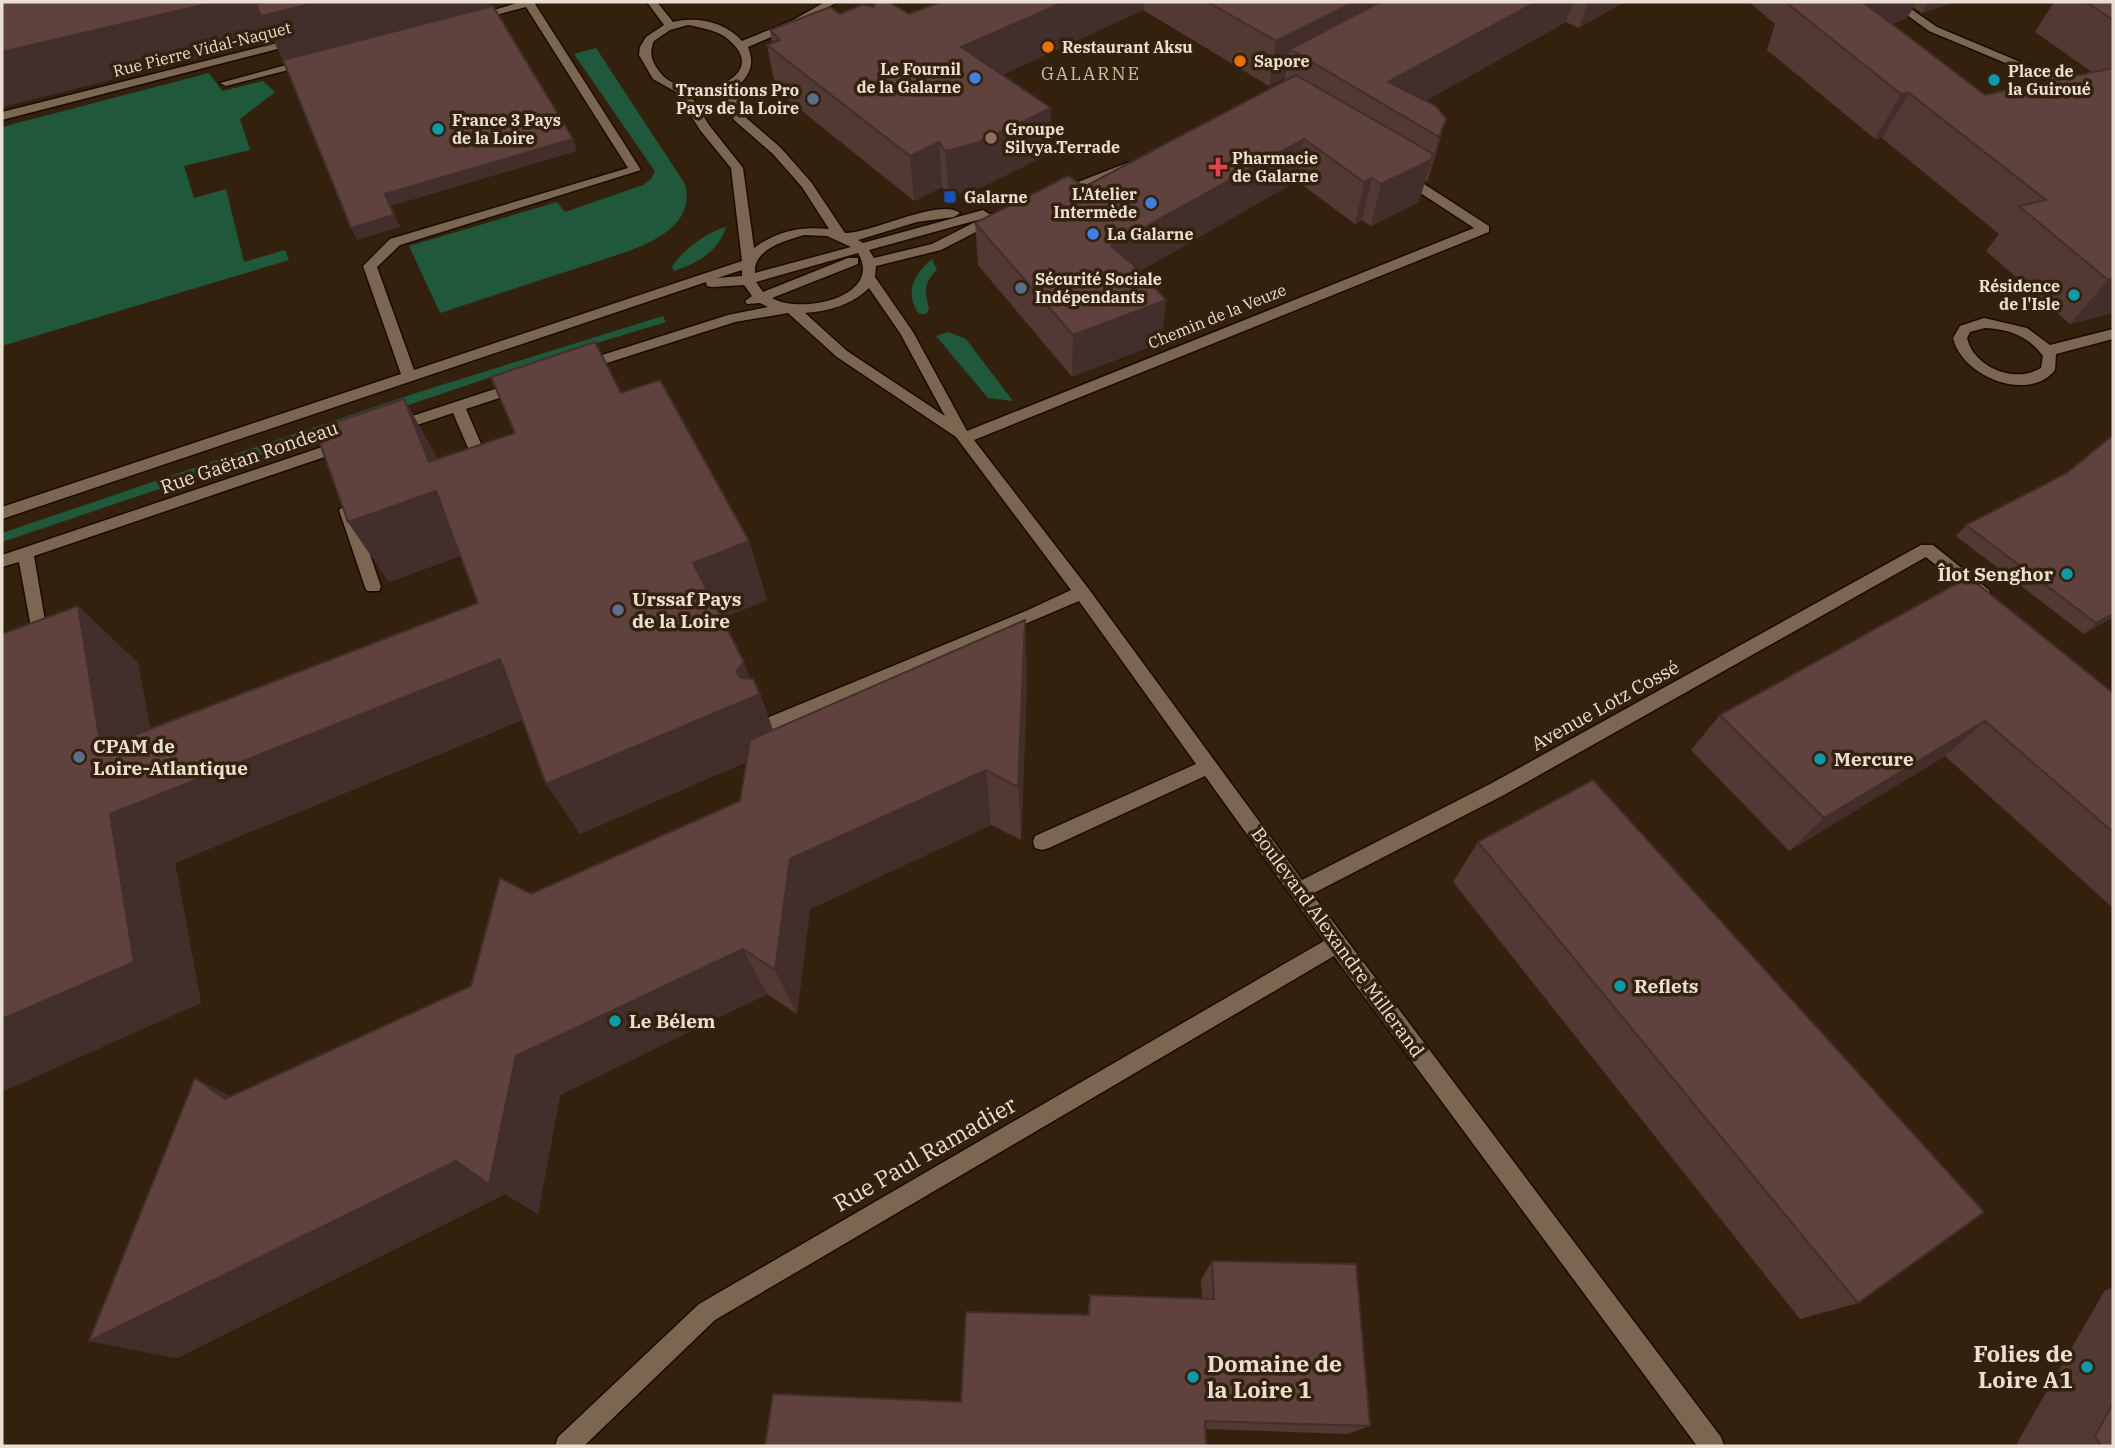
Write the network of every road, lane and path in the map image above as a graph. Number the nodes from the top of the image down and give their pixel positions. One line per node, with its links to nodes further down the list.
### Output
1 (531, 2): 5 (street); 32 (street)
2 (652, 2): 6 (street)
3 (832, 2): 8 (street)
4 (1895, 2): 14 (street)
5 (463, 20)
6 (669, 24): 8 (street); 13 (street)
7 (305, 39): 16 (street, Rue Pierre Vidal-Naquet)
8 (743, 45): 11 (street)
9 (318, 59): 10 (street)
10 (226, 83)
11 (730, 87): 13 (street); 21 (street)
12 (2102, 87): 14 (street)
13 (681, 90): 23 (street)
14 (2081, 91): 15 (street)
15 (2113, 114)
16 (2, 116)
17 (1142, 161): 19 (street)
18 (1389, 167): 35 (street, Chemin de la Veuze)
19 (1042, 197)
20 (1004, 209): 21 (street); 22 (street); 22 (street)
21 (844, 236): 22 (street, Boulevard Alexandre Millerand); 23 (street)
22 (867, 261): 24 (street); 26 (street); 27 (street); 35 (street, Boulevard Alexandre Millerand)
23 (749, 263): 24 (street); 25 (street, Rue Gaëtan Rondeau)
24 (747, 280): 25 (street); 26 (street)
25 (674, 288): 32 (street, Rue Gaëtan Rondeau)
26 (760, 297): 27 (street); 28 (street)
27 (791, 308): 28 (street); 35 (street, Boulevard Alexandre Millerand)
28 (696, 329): 31 (street)
29 (2113, 334): 30 (street)
30 (2047, 351): 30 (street)
31 (563, 372)
32 (409, 376): 38 (street, Rue Gaëtan Rondeau)
33 (537, 381): 34 (street, Rue Gaëtan Rondeau)
34 (457, 406): 36 (street); 39 (street, Rue Gaëtan Rondeau)
35 (964, 438): 42 (street, Boulevard Alexandre Millerand)
36 (487, 476)
37 (342, 496): 41 (street)
38 (2, 513)
39 (25, 553): 40 (street, Rue Gaëtan Rondeau); 44 (street)
40 (2, 561)
41 (373, 587)
42 (1082, 592): 45 (street); 46 (street, Boulevard Alexandre Millerand)
43 (2000, 608): 48 (street, Avenue Lotz Cossé)
44 (43, 656)
45 (768, 726)
46 (1209, 766): 47 (street); 48 (street, Boulevard Alexandre Millerand)
47 (1042, 842)
48 (1299, 891): 49 (street, Boulevard Alexandre Millerand)
49 (1337, 944): 50 (street, Rue Paul Ramadier); 51 (street, Boulevard Alexandre Millerand)
50 (567, 1446)
51 (1712, 1446)

